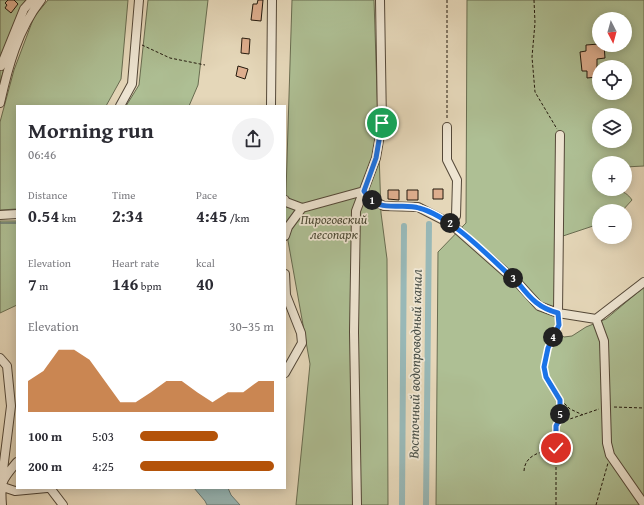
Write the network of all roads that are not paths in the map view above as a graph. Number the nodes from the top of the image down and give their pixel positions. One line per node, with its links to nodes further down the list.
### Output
1 (32, 0): 6 (street)
2 (41, 0): 7 (street)
3 (139, 0): 8 (street)
4 (272, 0): 9 (street)
5 (380, 0): 12 (street)
6 (0, 67)
7 (0, 103)
8 (121, 105)
9 (270, 105)
10 (447, 127): 17 (street)
11 (560, 135): 21 (street)
12 (364, 191): 14 (street); 17 (street); 32 (street)
13 (286, 202): 14 (street)
14 (302, 208): 18 (street)
15 (0, 214): 16 (street)
16 (16, 214)
17 (451, 224): 21 (street)
18 (286, 233)
19 (644, 282): 22 (street)
20 (286, 295): 24 (street)
21 (558, 313): 22 (street)
22 (596, 319): 29 (street)
23 (0, 358): 26 (street)
24 (286, 371)
25 (16, 463): 26 (street)
26 (0, 486): 27 (street); 30 (street)
27 (32, 489)
28 (49, 489): 31 (street)
29 (644, 504)
30 (2, 505)
31 (63, 505)
32 (357, 505)

